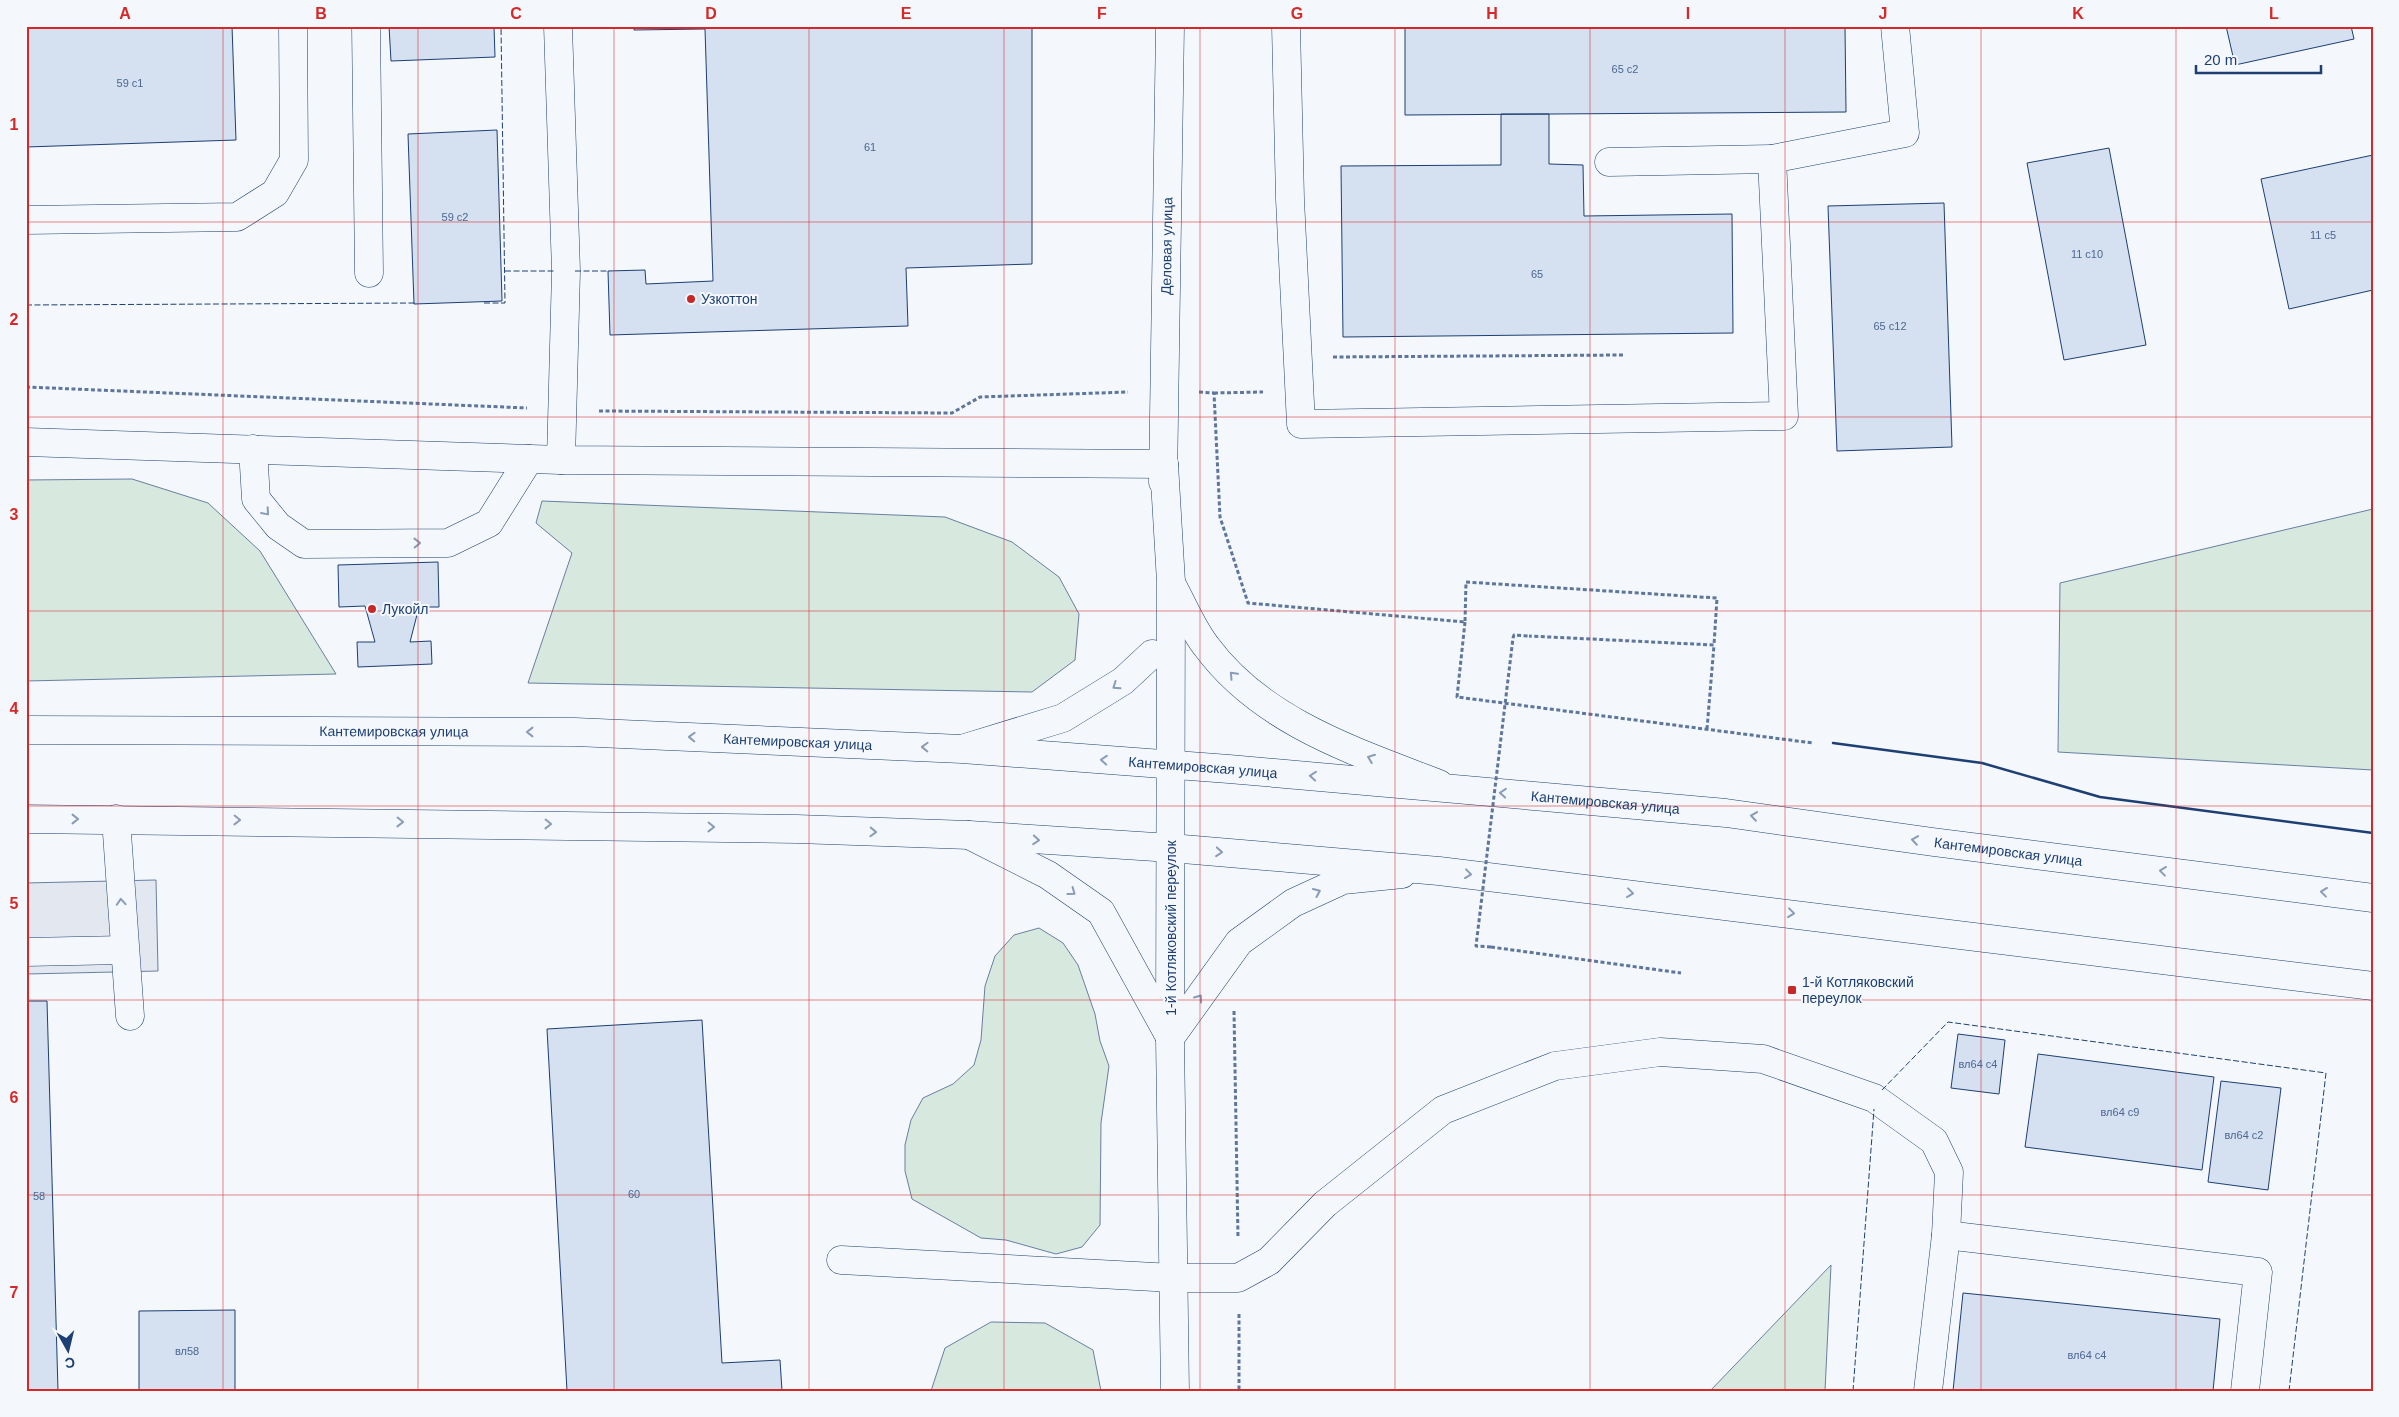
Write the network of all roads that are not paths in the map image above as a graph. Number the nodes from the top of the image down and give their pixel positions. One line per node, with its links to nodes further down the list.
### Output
1 (293, 26): 9 (main road)
2 (366, 26): 10 (main road)
3 (558, 26): 14 (main road)
4 (1170, 26): 15 (main road, Деловая улица)
5 (1286, 26): 7 (main road)
6 (1895, 26): 7 (main road)
7 (1772, 158): 8 (main road)
8 (1609, 162)
9 (26, 220)
10 (368, 273)
11 (26, 442): 12 (main road)
12 (253, 450): 13 (main road); 13 (main road, one-way to 13)
13 (529, 459): 14 (main road)
14 (561, 460): 15 (main road)
15 (1164, 464): 16 (main road, 1-й Котляковский переулок); 17 (main road)
16 (1170, 582): 20 (main road, 1-й Котляковский переулок); 21 (main road, one-way to 16)
17 (1152, 654): 19 (main road, one-way to 19); 20 (main road)
18 (26, 730): 19 (main road, Кантемировская улица, one-way to 18)
19 (962, 749): 20 (main road, Кантемировская улица, one-way to 19)
20 (1171, 751): 21 (main road, Кантемировская улица, one-way to 20); 25 (main road, 1-й Котляковский переулок)
21 (1449, 788): 27 (main road, Кантемировская улица, one-way to 21)
22 (26, 819): 23 (main road, one-way to 23)
23 (116, 819): 24 (main road, one-way to 24); 28 (main road, one-way to 23)
24 (968, 835): 25 (main road, one-way to 25); 32 (main road, one-way to 32)
25 (1170, 848): 26 (main road, one-way to 26); 32 (main road, 1-й Котляковский переулок)
26 (1439, 871): 30 (main road, one-way to 30); 32 (main road, one-way to 26)
27 (2373, 898)
28 (124, 950): 29 (main road); 31 (main road)
29 (26, 952)
30 (2373, 986)
31 (130, 1016)
32 (1170, 1038): 35 (main road, 1-й Котляковский переулок)
33 (1946, 1235): 35 (main road); 37 (main road); 38 (main road)
34 (841, 1260): 35 (main road)
35 (1174, 1278): 36 (main road, 1-й Котляковский переулок)
36 (1175, 1391)
37 (1928, 1391)
38 (2245, 1391)

